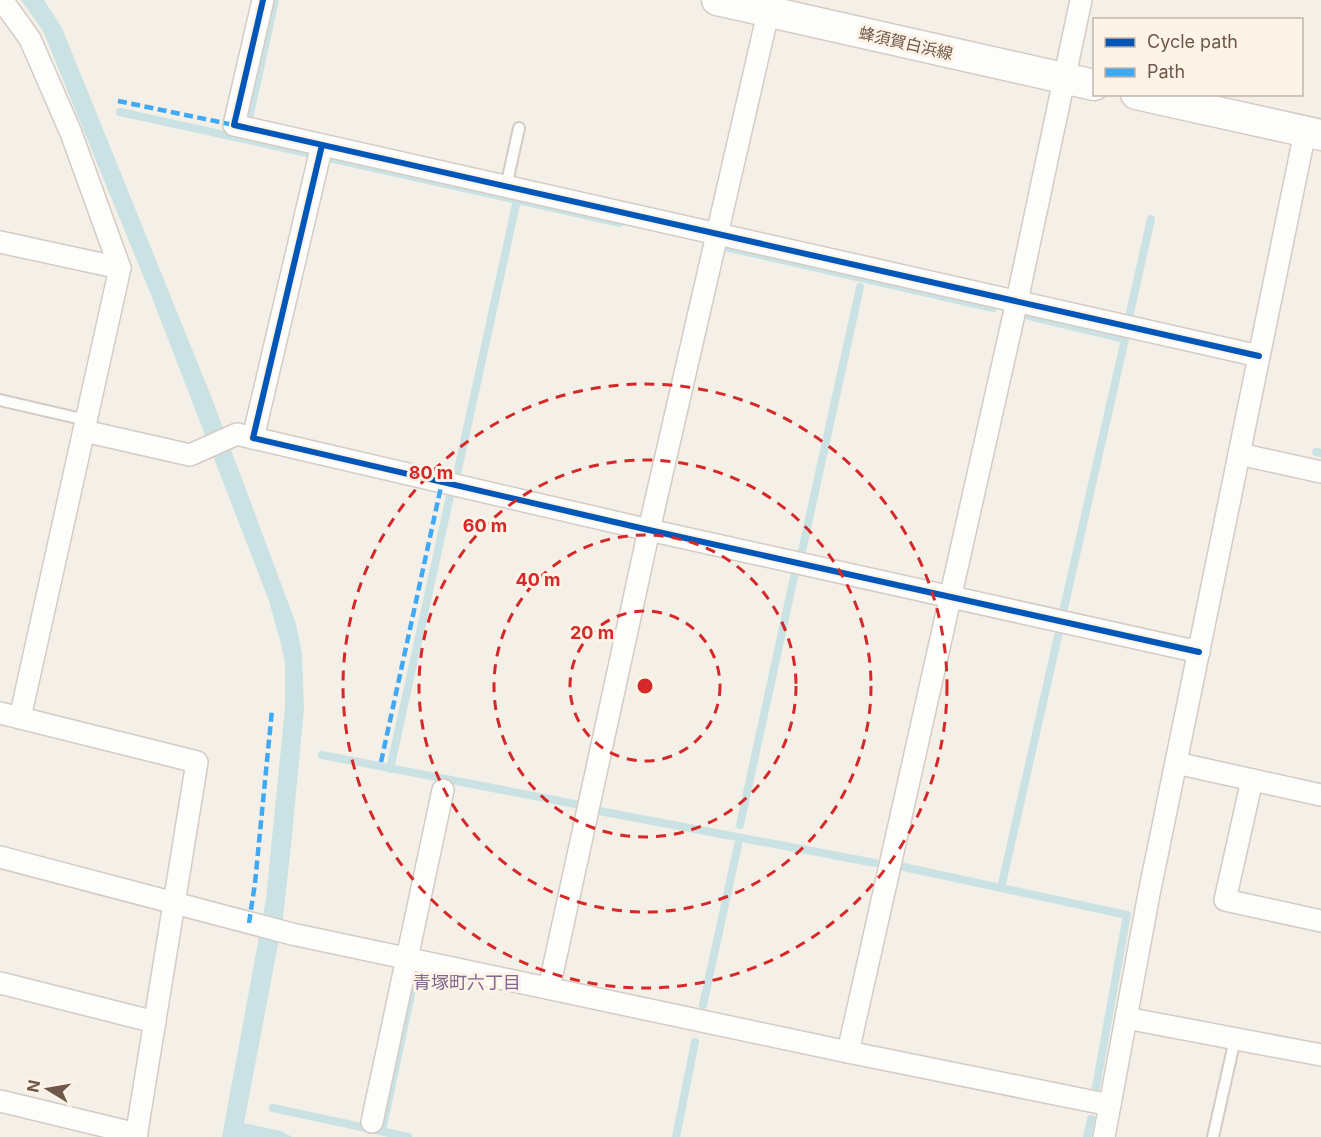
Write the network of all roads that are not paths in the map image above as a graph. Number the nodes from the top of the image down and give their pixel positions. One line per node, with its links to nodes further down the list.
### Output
1 (2, 0): 15 (street)
2 (263, 0): 11 (street)
3 (717, 0): 5 (main road, 蜂須賀白浜線)
4 (1081, 0): 6 (street)
5 (769, 6): 6 (main road, 蜂須賀白浜線); 13 (street)
6 (1064, 79): 7 (main road, 蜂須賀白浜線); 16 (street)
7 (1093, 85)
8 (1145, 96): 10 (main road)
9 (519, 128): 12 (lane)
10 (1313, 134): 17 (street)
11 (322, 145): 12 (street); 20 (street)
12 (506, 187): 13 (street)
13 (717, 234): 16 (street); 23 (street)
14 (0, 242): 15 (street)
15 (120, 268): 19 (street)
16 (1017, 301): 17 (street); 24 (street)
17 (1259, 356): 21 (street)
18 (0, 400): 19 (lane)
19 (85, 426): 20 (street); 26 (street)
20 (245, 436): 23 (street)
21 (1239, 454): 22 (street); 25 (street)
22 (1321, 472)
23 (649, 530): 24 (street); 36 (street)
24 (949, 596): 25 (street); 40 (street)
25 (1199, 652): 27 (street)
26 (10, 715): 32 (street)
27 (1176, 763): 28 (street); 37 (street)
28 (1252, 780): 30 (street); 33 (street)
29 (442, 790): 34 (street)
30 (1321, 795)
31 (0, 857): 32 (street)
32 (174, 903): 34 (street); 38 (street)
33 (1321, 921)
34 (407, 958): 36 (street); 44 (street)
35 (0, 983): 38 (street)
36 (549, 988): 40 (street)
37 (1126, 1018): 39 (street); 43 (street)
38 (154, 1022): 45 (street)
39 (1235, 1039): 41 (street); 47 (lane)
40 (848, 1052): 43 (street)
41 (1321, 1055)
42 (0, 1101): 45 (street)
43 (1110, 1105): 46 (street)
44 (372, 1122)
45 (136, 1136)
46 (1104, 1137)
47 (1213, 1137)

